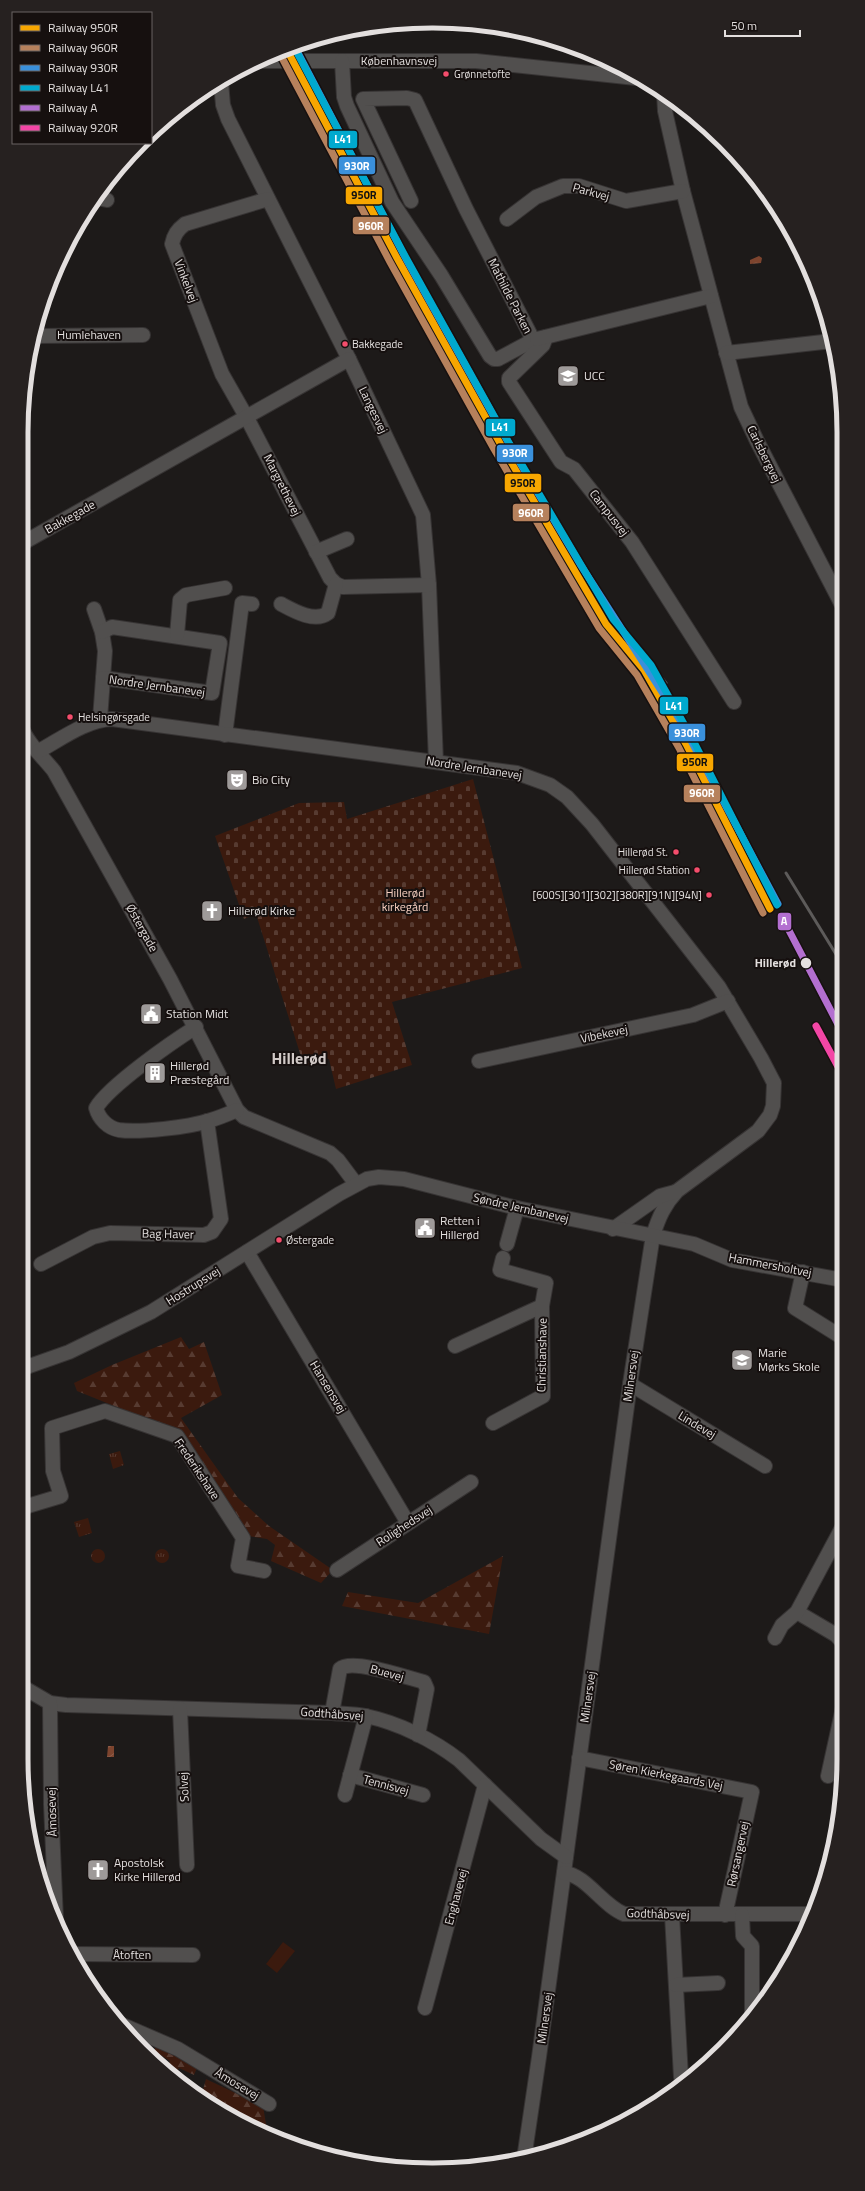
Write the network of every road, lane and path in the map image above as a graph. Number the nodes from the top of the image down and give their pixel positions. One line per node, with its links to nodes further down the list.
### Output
1 (342, 61): 2 (street, Københavnsvej); 3 (street, Københavnsvej); 15 (street, Mathilde Parken)
2 (272, 62)
3 (602, 68): 4 (street, Københavnsvej)
4 (614, 72)
5 (221, 87): 8 (street, Langesvej)
6 (664, 101): 7 (street, Carlsbergvej)
7 (683, 191): 10 (street, Parkvej); 11 (street, Carlsbergvej)
8 (268, 199): 18 (street, Langesvej); 19 (street, Vinkelvej)
9 (411, 201): 15 (street, Mathilde Parken)
10 (507, 218)
11 (711, 296): 14 (street); 17 (street, Carlsbergvej)
12 (144, 335): 13 (street, Humlehaven)
13 (40, 336)
14 (546, 337): 15 (street); 33 (street, Campusvej)
15 (531, 339)
16 (826, 342): 17 (street)
17 (726, 353): 26 (street, Carlsbergvej)
18 (348, 360): 19 (street, Bakkegade); 24 (street, Langesvej)
19 (247, 418): 21 (street, Bakkegade); 22 (street, Margrethevej)
20 (347, 539): 22 (street)
21 (28, 540)
22 (316, 552): 23 (street, Margrethevej)
23 (336, 584): 24 (street); 28 (street)
24 (429, 585): 38 (street, Langesvej)
25 (225, 588): 31 (street)
26 (837, 595)
27 (252, 604): 35 (street)
28 (281, 604)
29 (94, 609): 30 (street, Nordre Jernbanevej)
30 (102, 632): 31 (street, Nordre Jernbanevej); 32 (street, Nordre Jernbanevej)
31 (177, 636): 32 (street, Nordre Jernbanevej)
32 (103, 678): 34 (street, Nordre Jernbanevej)
33 (734, 702)
34 (100, 719): 35 (street, Nordre Jernbanevej); 37 (street)
35 (225, 735): 38 (street, Nordre Jernbanevej)
36 (28, 740): 37 (street)
37 (39, 751): 40 (street, Østergade)
38 (436, 762): 39 (street, Nordre Jernbanevej)
39 (728, 1001): 41 (street, Vibekevej); 45 (street)
40 (196, 1027): 42 (street, Østergade); 43 (street)
41 (479, 1061)
42 (237, 1110): 43 (street); 44 (street)
43 (208, 1121): 52 (street, Bag Haver)
44 (356, 1184): 46 (street, Søndre Jernbanevej); 50 (street, Hostrupsvej)
45 (677, 1191): 47 (street); 48 (street)
46 (517, 1208): 47 (street, Søndre Jernbanevej); 49 (street)
47 (613, 1229): 48 (street, Søndre Jernbanevej)
48 (653, 1235): 53 (street, Hammersholtvej); 59 (street, Milnersvej)
49 (507, 1244)
50 (247, 1252): 58 (street, Hostrupsvej); 64 (street, Hansensvej)
51 (503, 1258): 55 (street, Christianshave)
52 (41, 1264)
53 (803, 1272): 54 (street, Hammersholtvej); 56 (street)
54 (837, 1279)
55 (542, 1306): 57 (street, Christianshave); 60 (street, Christianshave)
56 (837, 1334)
57 (455, 1346)
58 (28, 1367)
59 (630, 1384): 61 (street, Lindevej); 78 (street, Milnersvej)
60 (493, 1422)
61 (765, 1466)
62 (471, 1482): 64 (street, Rolighedsvej)
63 (28, 1506): 66 (street, Frederikshave)
64 (408, 1523): 67 (street, Rolighedsvej)
65 (837, 1537): 68 (street)
66 (264, 1570)
67 (337, 1570)
68 (797, 1612): 69 (street); 70 (street)
69 (837, 1636)
70 (775, 1638)
71 (28, 1690): 72 (street)
72 (50, 1703): 73 (street, Godthåbsvej); 88 (street, Åmosevej)
73 (180, 1709): 74 (street, Godthåbsvej); 86 (street, Solvej)
74 (332, 1713): 75 (street, Godthåbsvej); 76 (street, Buevej)
75 (366, 1716): 76 (street, Godthåbsvej); 79 (street, Tennisvej)
76 (418, 1735): 81 (street, Godthåbsvej)
77 (837, 1750): 80 (street)
78 (579, 1758): 82 (street, Søren Kierkegaards Vej); 85 (street, Milnersvej)
79 (350, 1776): 83 (street, Tennisvej); 84 (street, Tennisvej)
80 (828, 1776)
81 (485, 1785): 85 (street, Godthåbsvej); 98 (street, Enghavevej)
82 (752, 1792): 90 (street, Rørsangervej)
83 (345, 1795)
84 (423, 1795)
85 (566, 1857): 87 (street, Milnersvej)
86 (187, 1865)
87 (564, 1872): 92 (street, Godthåbsvej); 102 (street, Milnersvej)
88 (55, 1904)
89 (805, 1914): 91 (street, Godthåbsvej)
90 (725, 1915): 91 (street, Godthåbsvej); 92 (street, Godthåbsvej)
91 (742, 1915): 97 (street)
92 (672, 1916): 96 (street)
93 (79, 1954): 94 (street, Åtoften)
94 (193, 1955)
95 (718, 1983): 96 (street)
96 (676, 1985): 100 (street)
97 (752, 2006)
98 (425, 2008)
99 (131, 2029): 101 (street, Åmosevej)
100 (681, 2077)
101 (269, 2104)
102 (525, 2152)

